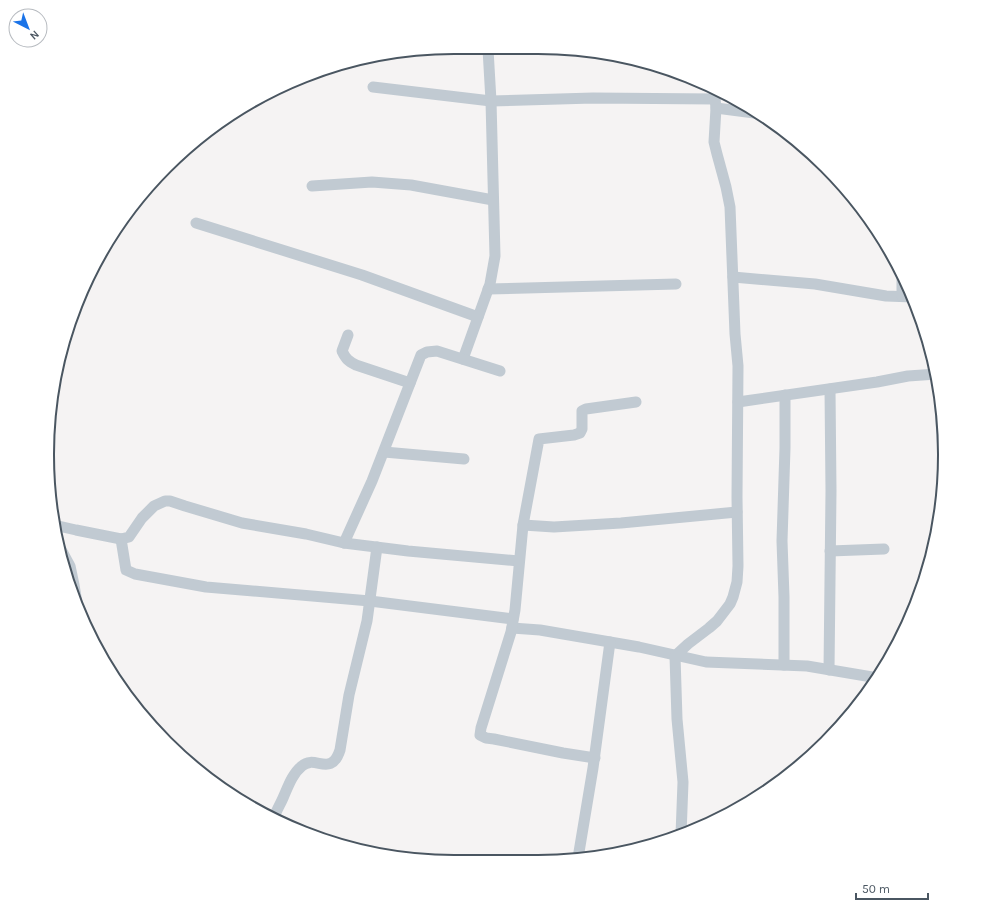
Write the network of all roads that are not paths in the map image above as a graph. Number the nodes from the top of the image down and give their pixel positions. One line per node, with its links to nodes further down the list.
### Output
1 (488, 54): 4 (street)
2 (373, 87): 4 (street)
3 (715, 99): 4 (street); 5 (street); 9 (street)
4 (491, 101): 7 (street)
5 (731, 104)
6 (312, 186): 7 (street)
7 (494, 200): 11 (street)
8 (196, 223): 13 (street)
9 (733, 277): 12 (street); 22 (street)
10 (676, 284): 11 (street)
11 (488, 289): 13 (street)
12 (906, 296)
13 (478, 317): 15 (street)
14 (348, 335): 18 (street)
15 (463, 359): 16 (street); 18 (street)
16 (500, 371)
17 (930, 375): 19 (street)
18 (410, 383): 23 (street)
19 (830, 389): 20 (street); 32 (street)
20 (785, 395): 22 (street); 38 (street)
21 (636, 402): 26 (street)
22 (738, 402): 25 (street)
23 (384, 452): 24 (street); 29 (street)
24 (464, 459)
25 (737, 512): 26 (street); 37 (street)
26 (523, 525): 33 (street)
27 (61, 526): 28 (street)
28 (121, 539): 29 (street); 34 (street)
29 (344, 543): 30 (street)
30 (377, 547): 33 (street); 34 (street)
31 (884, 549): 32 (street)
32 (830, 551): 39 (street)
33 (519, 561): 35 (street)
34 (370, 601): 35 (street); 42 (street)
35 (513, 623): 36 (street); 41 (street)
36 (610, 642): 37 (street); 41 (street)
37 (675, 656): 38 (street); 43 (street)
38 (784, 665): 39 (street)
39 (829, 670): 40 (street)
40 (869, 679)
41 (595, 758): 44 (street)
42 (276, 813)
43 (684, 828)
44 (579, 853)

